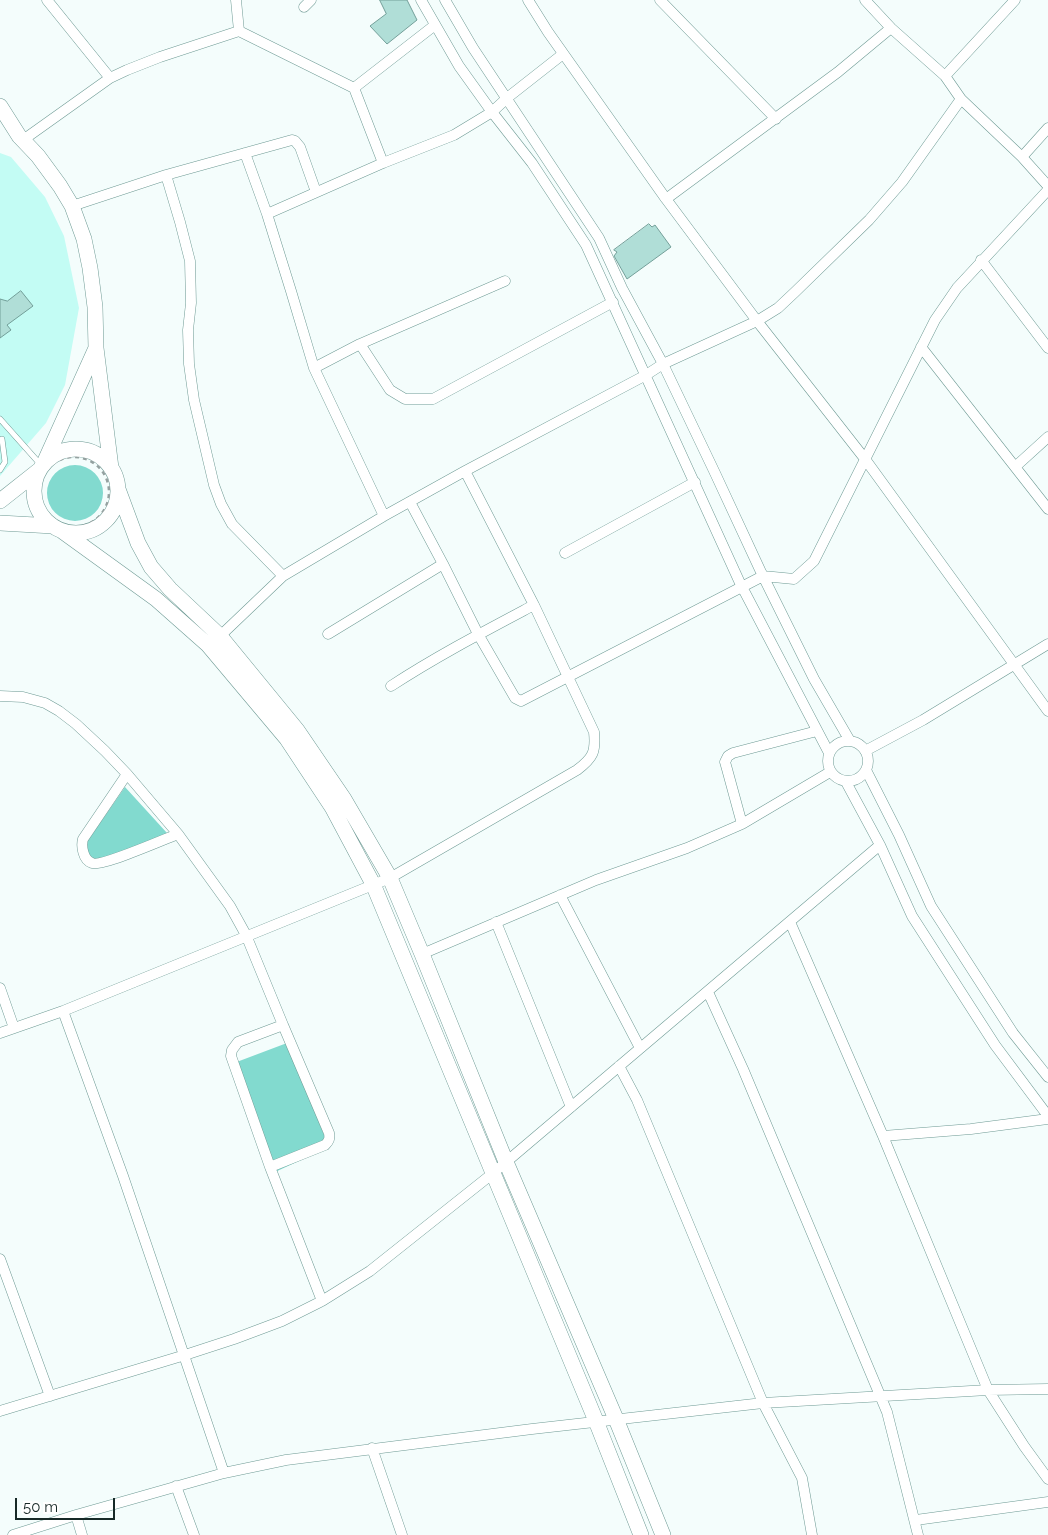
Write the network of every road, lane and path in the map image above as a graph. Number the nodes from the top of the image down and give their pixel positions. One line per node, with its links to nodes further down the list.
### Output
1 (47, 0): 14 (street)
2 (236, 0): 11 (street)
3 (422, 0): 9 (street)
4 (445, 0): 16 (street)
5 (528, 0): 12 (street)
6 (660, 0): 20 (street)
7 (865, 0): 10 (street)
8 (1015, 0): 13 (street)
9 (435, 25): 15 (street); 19 (street)
10 (892, 28): 13 (street); 20 (street)
11 (239, 31): 14 (street); 15 (street)
12 (563, 54): 16 (street); 31 (street)
13 (945, 76): 17 (street)
14 (110, 78): 23 (street)
15 (354, 88): 26 (street)
16 (506, 98): 19 (street); 42 (street)
17 (961, 99): 25 (street); 37 (street)
18 (0, 106): 23 (street)
19 (492, 112): 26 (street); 36 (street)
20 (776, 119): 31 (street)
21 (1048, 128): 25 (street)
22 (0, 129): 23 (street)
23 (21, 138): 32 (street)
24 (245, 153): 27 (street); 30 (street); 33 (street)
25 (1022, 157): 28 (street)
26 (383, 163): 30 (street)
27 (166, 175): 32 (street); 66 (street)
28 (1048, 186)
29 (1048, 190): 34 (street)
30 (316, 192): 33 (street)
31 (666, 199): 37 (street)
32 (72, 206): 40 (street)
33 (266, 214): 43 (street)
34 (981, 260): 39 (street); 41 (street)
35 (505, 281): 38 (street)
36 (613, 302): 38 (street); 44 (street)
37 (756, 320): 42 (street); 50 (street)
38 (360, 344): 43 (street)
39 (921, 347): 50 (street); 52 (street)
40 (96, 348): 51 (street); 53 (street)
41 (1048, 348)
42 (663, 364): 44 (street); 67 (street)
43 (314, 368): 61 (street)
44 (646, 375): 55 (street); 56 (street)
45 (0, 419): 46 (lane)
46 (14, 436): 48 (lane); 51 (lane)
47 (1048, 437): 52 (street)
48 (1, 439): 54 (lane)
49 (79, 458): 49 (path)
50 (864, 460): 67 (street); 74 (street)
51 (41, 466): 53 (street); 58 (street); 63 (street)
52 (1015, 467): 60 (street)
53 (112, 468): 57 (street)
54 (0, 470)
55 (465, 471): 59 (street); 69 (street)
56 (695, 482): 64 (street); 68 (street)
57 (118, 489): 63 (street); 72 (street)
58 (0, 501)
59 (410, 502): 61 (street); 65 (street)
60 (1048, 509)
61 (384, 516): 66 (street)
62 (0, 522): 63 (street)
63 (58, 528): 72 (street)
64 (565, 553)
65 (443, 564): 70 (street); 71 (street)
66 (283, 576): 72 (street)
67 (763, 576): 68 (street); 80 (street)
68 (743, 587): 75 (street); 79 (street)
69 (534, 606): 71 (street); 75 (street)
70 (328, 634)
71 (478, 634): 75 (street); 76 (street)
72 (214, 641): 90 (street); 91 (street)
73 (1048, 644): 74 (street)
74 (1014, 664): 78 (street); 81 (street)
75 (568, 676): 90 (street)
76 (391, 686)
77 (0, 696): 85 (street)
78 (1048, 711)
79 (817, 730): 82 (street); 87 (street)
80 (850, 741): 81 (street); 82 (street)
81 (865, 751): 83 (street)
82 (829, 753): 84 (street)
83 (866, 770): 86 (street); 105 (street)
84 (830, 772): 86 (street); 87 (street)
85 (127, 774): 88 (street); 88 (street)
86 (846, 782): 89 (street)
87 (742, 824): 92 (street)
88 (178, 834): 95 (street)
89 (880, 845): 94 (street); 107 (street)
90 (390, 878): 91 (street); 96 (street)
91 (373, 884): 95 (street); 111 (street)
92 (560, 895): 93 (street); 103 (street)
93 (496, 922): 96 (street); 106 (street)
94 (790, 922): 98 (street); 108 (street)
95 (246, 935): 99 (street); 100 (street)
96 (422, 954): 109 (street)
97 (0, 988): 101 (street)
98 (708, 992): 103 (street); 118 (street)
99 (63, 1011): 101 (street); 114 (street)
100 (283, 1025): 110 (street); 110 (street)
101 (14, 1028): 102 (street)
102 (0, 1033)
103 (640, 1048): 104 (street)
104 (619, 1066): 106 (street); 119 (street)
105 (1048, 1077)
106 (572, 1107): 109 (street)
107 (1048, 1118): 108 (street)
108 (883, 1136): 115 (street)
109 (506, 1162): 111 (street); 121 (street)
110 (270, 1168): 113 (street)
111 (492, 1174): 113 (street); 122 (street)
112 (0, 1261): 117 (street)
113 (322, 1301): 114 (street)
114 (185, 1355): 117 (street); 124 (street)
115 (988, 1390): 116 (street); 118 (street); 125 (street)
116 (1048, 1390)
117 (50, 1396): 120 (street)
118 (880, 1397): 119 (street); 129 (street)
119 (763, 1403): 121 (street); 136 (street)
120 (0, 1411)
121 (616, 1419): 122 (street); 135 (street)
122 (596, 1421): 123 (street); 134 (street)
123 (372, 1448): 124 (street); 133 (street)
124 (224, 1473): 126 (street)
125 (1048, 1479)
126 (176, 1486): 128 (street); 132 (street)
127 (1048, 1502): 129 (street)
128 (76, 1515): 130 (street); 131 (street)
129 (916, 1520): 137 (street)
130 (13, 1535)
131 (82, 1535)
132 (194, 1535)
133 (402, 1535)
134 (641, 1535)
135 (663, 1535)
136 (812, 1535)
137 (918, 1535)

